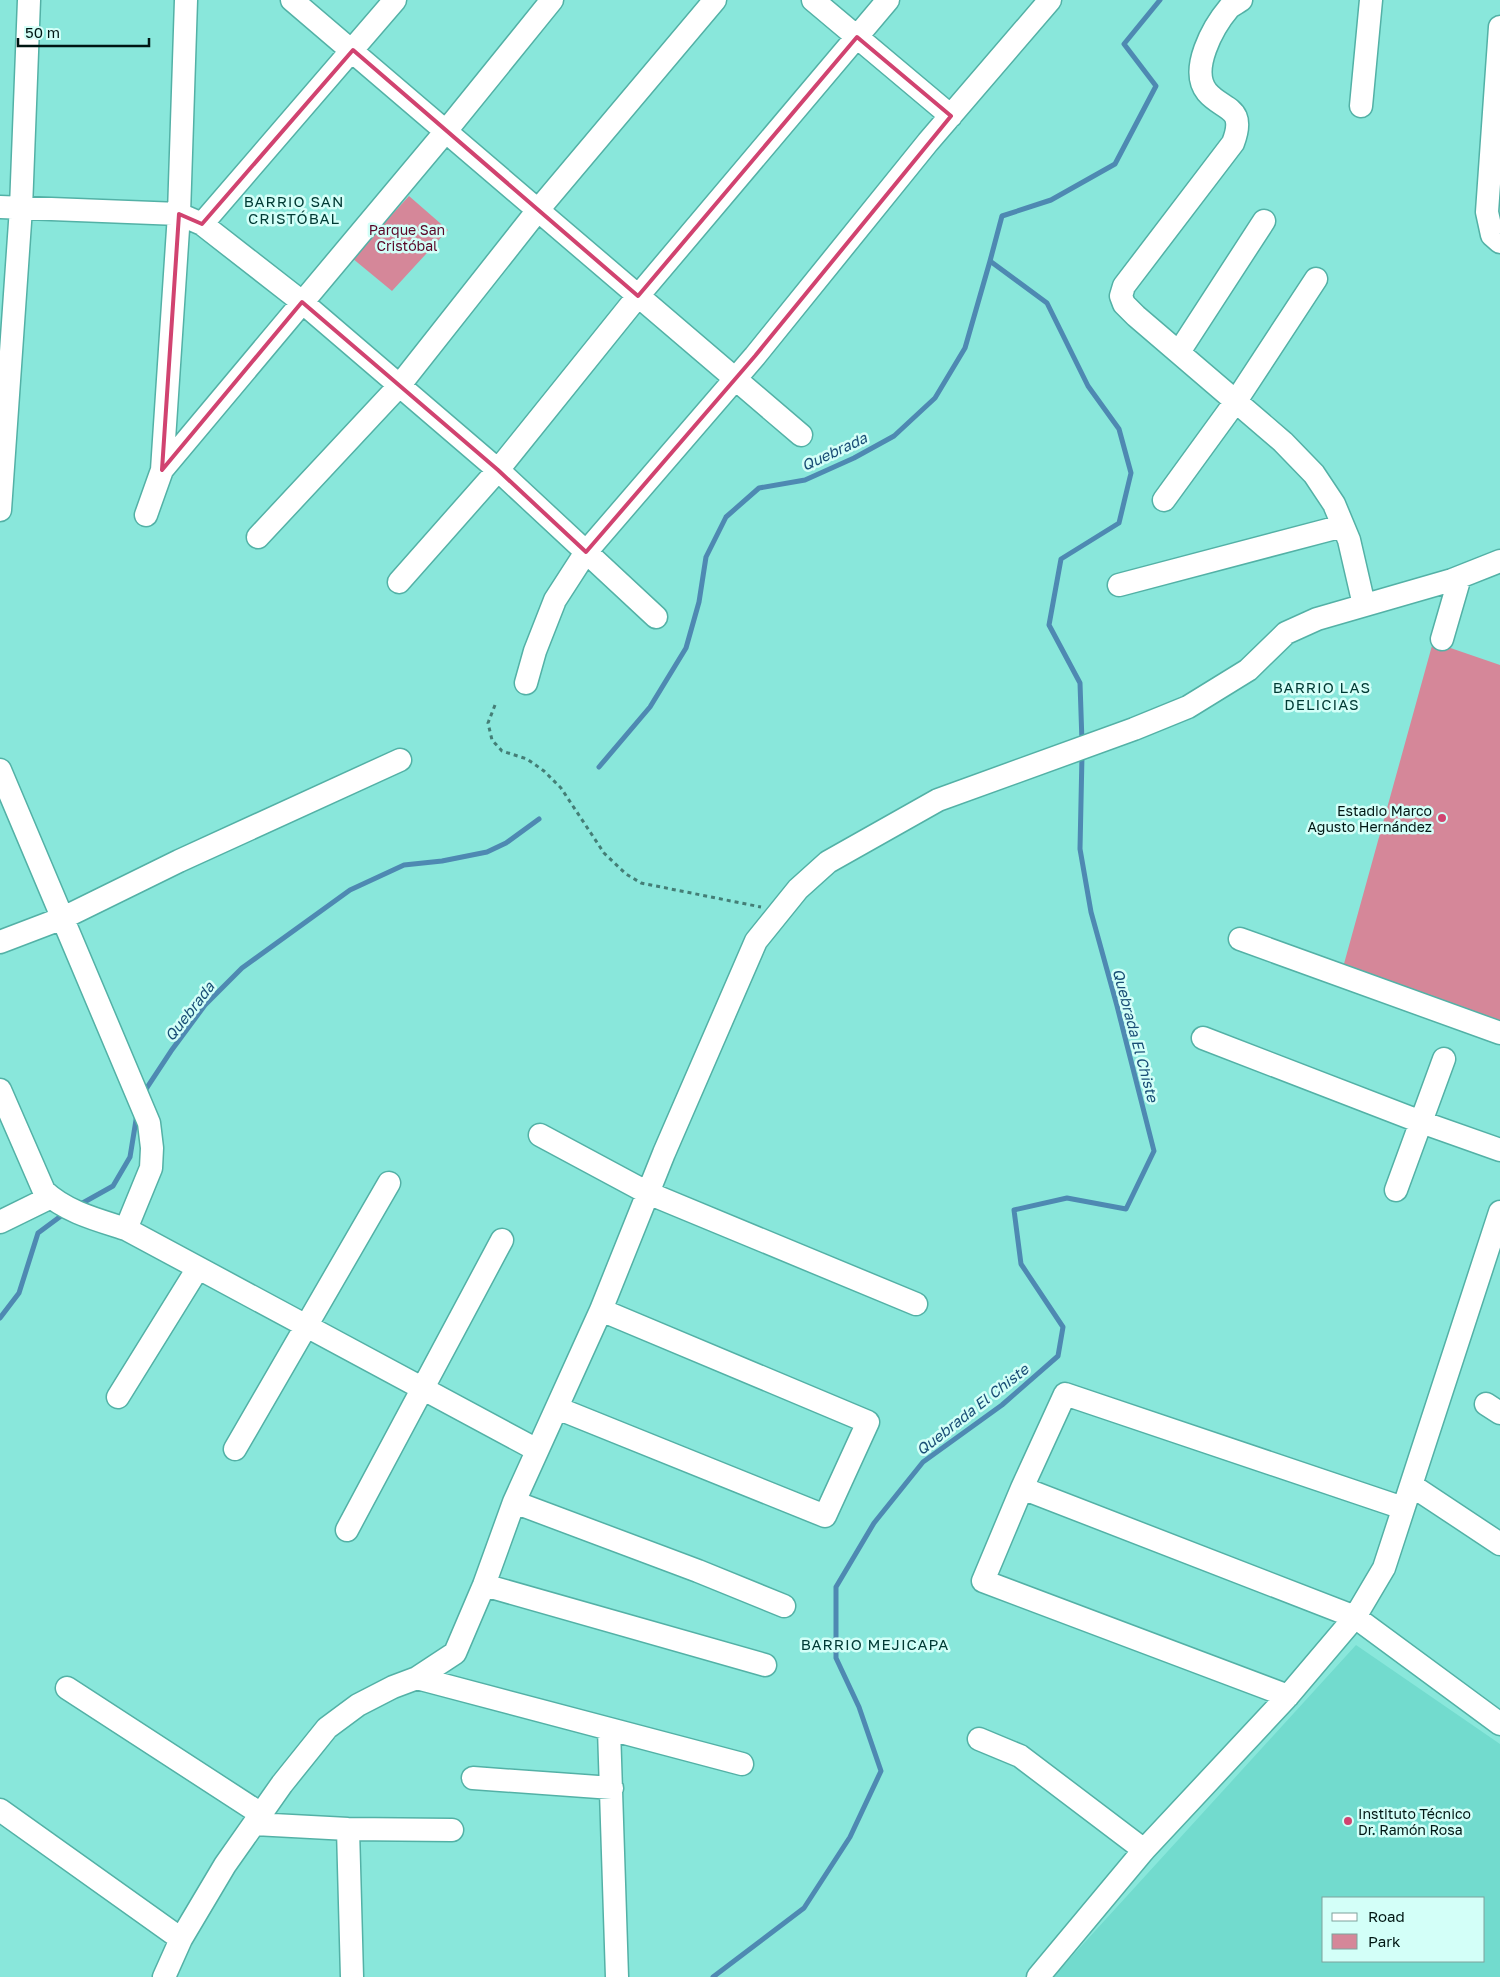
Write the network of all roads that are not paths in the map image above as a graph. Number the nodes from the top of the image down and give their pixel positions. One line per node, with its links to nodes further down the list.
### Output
1 (29, 0): 18 (street)
2 (186, 0): 20 (street)
3 (292, 0): 14 (street)
4 (395, 0): 14 (street)
5 (552, 0): 17 (street)
6 (715, 0): 19 (street)
7 (813, 0): 13 (street)
8 (888, 0): 13 (street)
9 (1050, 0): 16 (street)
10 (1241, 0): 27 (street)
11 (1371, 0): 15 (street)
12 (1500, 27): 23 (street)
13 (857, 37): 16 (street); 25 (street)
14 (353, 50): 17 (street); 22 (street)
15 (1361, 106)
16 (951, 116): 28 (street)
17 (446, 131): 19 (street); 26 (street)
18 (11, 208): 20 (street); 35 (street)
19 (538, 210): 25 (street); 29 (street)
20 (178, 214): 22 (street); 32 (street)
21 (1264, 221): 27 (street)
22 (202, 224): 26 (street)
23 (1500, 242)
24 (1316, 279): 30 (street)
25 (638, 296): 28 (street); 33 (street)
26 (302, 302): 29 (street); 32 (street)
27 (1179, 352): 30 (street)
28 (734, 379): 31 (street); 39 (street)
29 (399, 386): 33 (street); 38 (street)
30 (1236, 401): 34 (street); 37 (street)
31 (801, 435)
32 (162, 470): 36 (street)
33 (498, 470): 39 (street); 42 (street)
34 (1164, 500)
35 (0, 510)
36 (146, 515)
37 (1343, 526): 43 (street); 44 (street)
38 (258, 537)
39 (586, 552): 45 (street); 47 (street)
40 (1500, 561): 41 (street)
41 (1460, 576): 44 (street); 46 (street)
42 (399, 582)
43 (1119, 585)
44 (1364, 605): 63 (street)
45 (656, 617)
46 (1442, 639)
47 (526, 683)
48 (400, 760): 51 (street)
49 (0, 770): 50 (street)
50 (7, 808): 51 (street)
51 (63, 918): 53 (street); 67 (street)
52 (1240, 939): 54 (street)
53 (0, 942)
54 (1500, 1033)
55 (1203, 1038): 58 (street)
56 (1444, 1059): 58 (street)
57 (0, 1090): 64 (street)
58 (1421, 1122): 60 (street); 62 (street)
59 (540, 1135): 63 (street)
60 (1500, 1150)
61 (388, 1182): 72 (street)
62 (1396, 1190)
63 (648, 1193): 70 (street); 71 (street)
64 (51, 1197): 66 (street); 67 (street)
65 (1500, 1212): 78 (street)
66 (0, 1222)
67 (126, 1229): 69 (street)
68 (502, 1240): 73 (street)
69 (198, 1268): 72 (street); 74 (street)
70 (916, 1304)
71 (601, 1310): 75 (street); 75 (street)
72 (306, 1326): 73 (street); 76 (street)
73 (422, 1389): 77 (street); 82 (street)
74 (118, 1397)
75 (557, 1408): 77 (street)
76 (235, 1449)
77 (536, 1450): 80 (street)
78 (1411, 1485): 81 (street); 83 (street)
79 (1022, 1488): 81 (street); 86 (street); 90 (street)
80 (514, 1502): 84 (street); 85 (street)
81 (1403, 1508): 86 (street)
82 (347, 1530)
83 (1500, 1544)
84 (484, 1585): 87 (street); 88 (street)
85 (784, 1606)
86 (1356, 1617): 90 (street); 91 (street)
87 (765, 1665)
88 (417, 1678): 92 (street); 98 (street)
89 (67, 1688): 98 (street)
90 (1288, 1696): 101 (street)
91 (1500, 1724)
92 (608, 1729): 94 (street); 96 (street)
93 (979, 1739): 101 (street)
94 (742, 1764)
95 (473, 1778): 96 (street)
96 (612, 1788): 105 (street)
97 (0, 1810): 102 (street)
98 (257, 1819): 99 (street); 102 (street)
99 (348, 1829): 100 (street); 104 (street)
100 (452, 1830)
101 (1144, 1850): 106 (street)
102 (181, 1939): 103 (street)
103 (164, 1977)
104 (352, 1977)
105 (617, 1977)
106 (1038, 1977)

